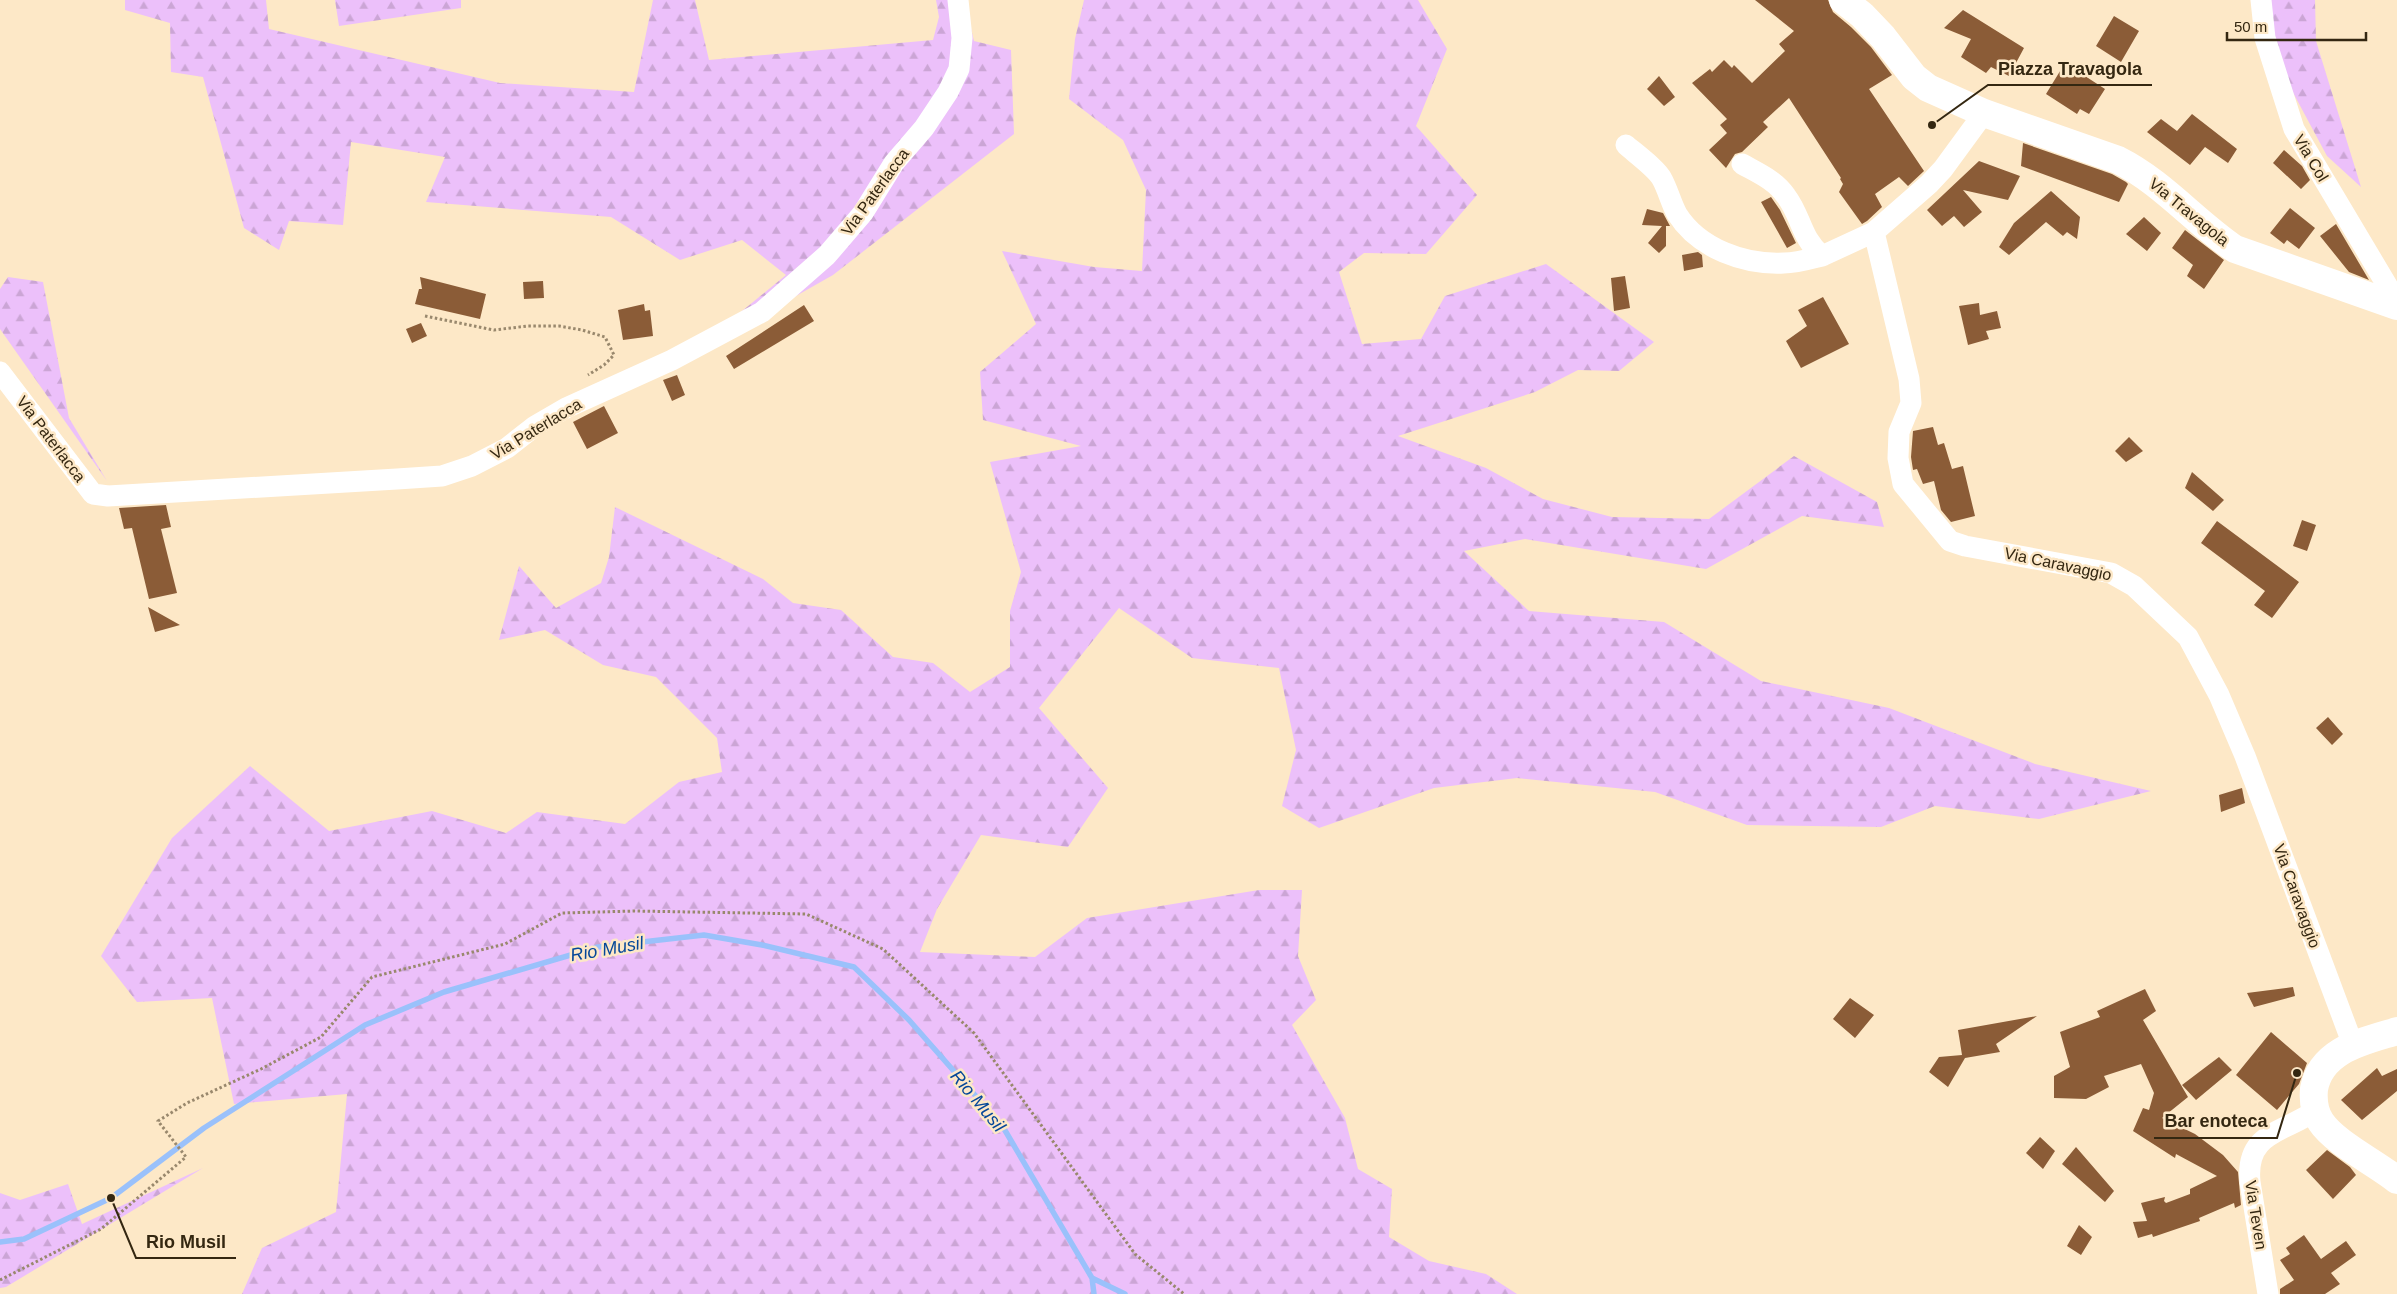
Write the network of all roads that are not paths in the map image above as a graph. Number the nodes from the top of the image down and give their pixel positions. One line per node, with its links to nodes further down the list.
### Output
1 (958, 0): 10 (street, Via Paterlacca)
2 (2261, 0): 9 (street, Via Col)
3 (1853, 8): 4 (street, Via Travagola)
4 (1984, 113): 7 (street); 9 (street, Via Travagola)
5 (1626, 145): 8 (street)
6 (1742, 164): 8 (street)
7 (1874, 232): 8 (street); 12 (street, Via Caravaggio)
8 (1822, 256)
9 (2397, 304)
10 (0, 372)
11 (2397, 1031): 12 (street)
12 (2353, 1045): 13 (street)
13 (2316, 1110): 14 (street); 15 (street, Via Teven)
14 (2397, 1180)
15 (2268, 1294)

